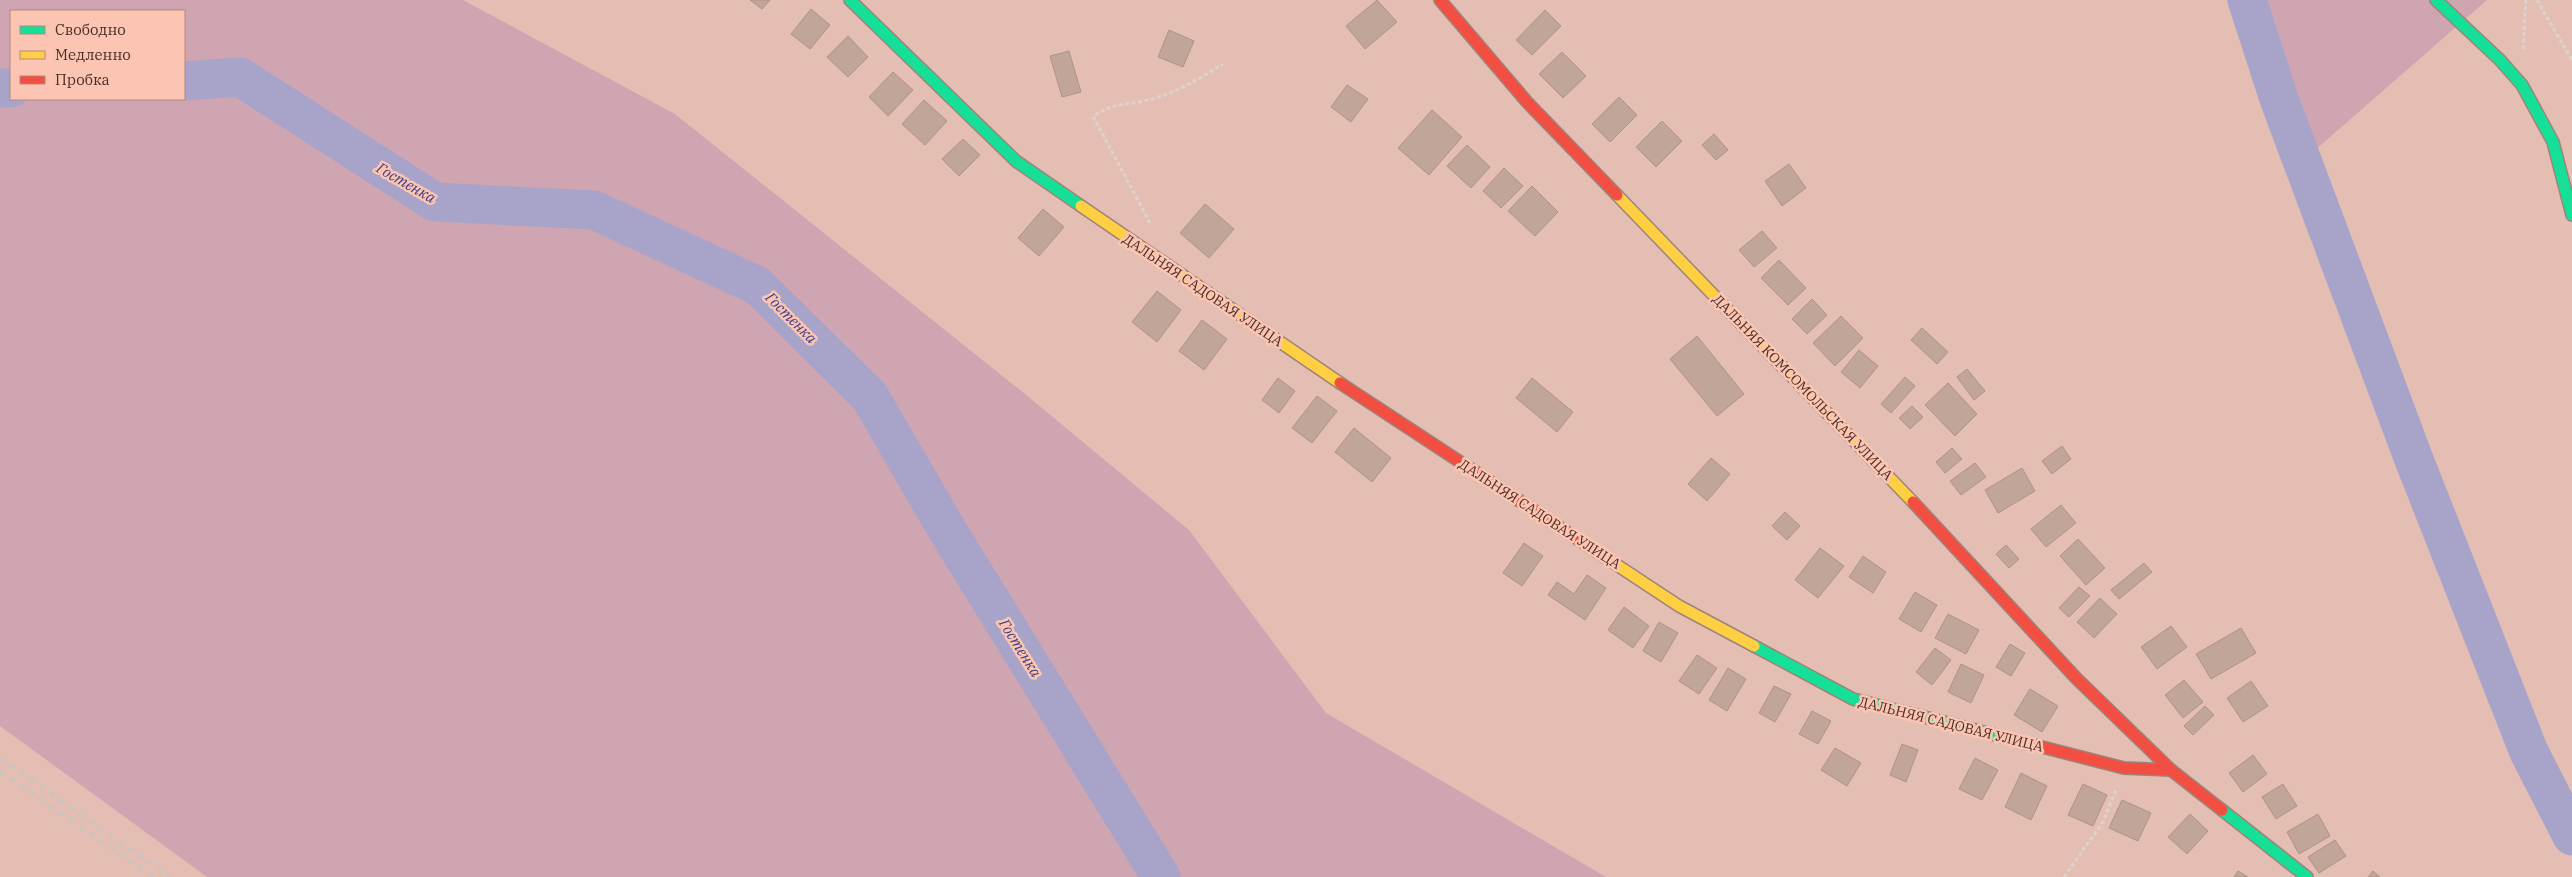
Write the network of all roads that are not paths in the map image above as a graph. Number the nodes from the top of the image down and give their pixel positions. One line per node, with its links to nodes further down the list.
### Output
1 (850, 0): 5 (street, ДАЛЬНЯЯ САДОВАЯ УЛИЦА)
2 (1440, 0): 5 (street, ДАЛЬНЯЯ КОМСОМОЛЬСКАЯ УЛИЦА)
3 (2436, 0): 4 (street)
4 (2572, 215)
5 (2171, 770): 6 (street)
6 (2307, 877)

